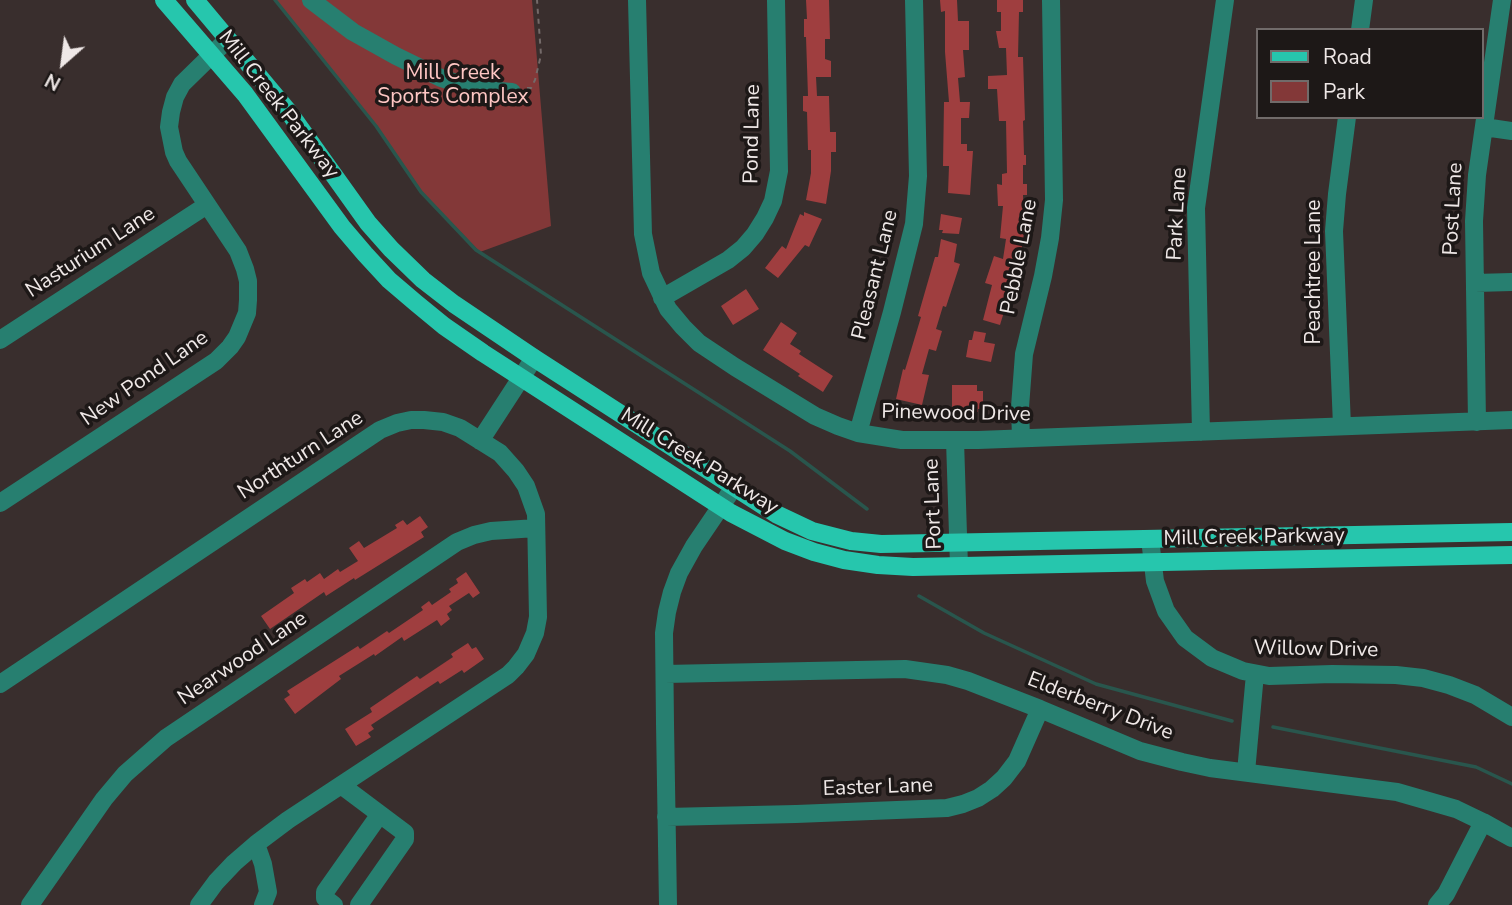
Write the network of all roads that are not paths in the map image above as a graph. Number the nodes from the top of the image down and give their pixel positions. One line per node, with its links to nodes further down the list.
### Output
1 (164, 0): 13 (main road, Mill Creek Parkway)
2 (195, 0): 12 (main road, Mill Creek Parkway)
3 (311, 0): 14 (street)
4 (638, 0): 21 (street, Pinewood Drive)
5 (776, 0): 21 (street, Pond Lane)
6 (914, 0): 29 (street, Pleasant Lane)
7 (1051, 0): 30 (street, Pebble Lane)
8 (1224, 0): 28 (street, Park Lane)
9 (1364, 0): 11 (street)
10 (1502, 0): 16 (street, Post Lane)
11 (1360, 28)
12 (228, 39): 13 (street, New Pond Lane); 23 (main road, Mill Creek Parkway)
13 (211, 54): 18 (street, New Pond Lane); 24 (main road, Mill Creek Parkway)
14 (512, 92)
15 (1347, 119): 27 (street, Peachtree Lane)
16 (1484, 127): 17 (street); 20 (street, Post Lane)
17 (1512, 131)
18 (207, 205): 22 (street, Nasturium Lane); 34 (street, New Pond Lane)
19 (1512, 282): 20 (street)
20 (1475, 283): 26 (street, Post Lane)
21 (662, 298): 29 (street, Pinewood Drive)
22 (0, 340)
23 (534, 358): 24 (street); 33 (main road, Mill Creek Parkway)
24 (522, 377): 32 (street); 35 (main road, Mill Creek Parkway)
25 (1512, 420): 26 (street, Pinewood Drive)
26 (1476, 422): 27 (street, Pinewood Drive)
27 (1342, 426): 28 (street, Pinewood Drive)
28 (1201, 432): 30 (street, Pinewood Drive)
29 (858, 433): 31 (street, Pinewood Drive)
30 (1021, 438): 31 (street, Pinewood Drive)
31 (955, 440): 39 (street, Port Lane)
32 (480, 441): 36 (street, Northturn Lane); 45 (street, Northturn Lane)
33 (734, 487): 35 (street); 39 (main road, Mill Creek Parkway)
34 (0, 503)
35 (720, 506): 42 (main road, Mill Creek Parkway); 43 (street)
36 (536, 528): 49 (street, Northturn Lane); 55 (street, Nearwood Lane)
37 (1512, 532): 38 (main road, Mill Creek Parkway)
38 (1150, 539): 39 (main road, Mill Creek Parkway); 41 (street, Willow Drive)
39 (959, 543): 42 (street, Port Lane)
40 (1512, 555): 41 (main road, Mill Creek Parkway)
41 (1152, 563): 42 (main road, Mill Creek Parkway); 44 (street, Willow Drive)
42 (959, 566)
43 (665, 674): 46 (street, Elderberry Drive); 51 (street)
44 (1255, 674): 47 (street, Willow Drive); 48 (street)
45 (0, 684)
46 (1040, 709): 48 (street, Elderberry Drive); 51 (street, Easter Lane)
47 (1512, 718)
48 (1246, 772): 52 (street, Elderberry Drive)
49 (341, 785): 50 (street); 54 (street, Northturn Lane)
50 (380, 814): 58 (street); 59 (street)
51 (666, 817): 60 (street)
52 (1483, 822): 53 (street, Elderberry Drive); 61 (street)
53 (1512, 838)
54 (256, 844): 56 (street, Northturn Lane); 57 (street)
55 (30, 905)
56 (199, 905)
57 (263, 905)
58 (334, 905)
59 (359, 905)
60 (668, 905)
61 (1437, 905)

